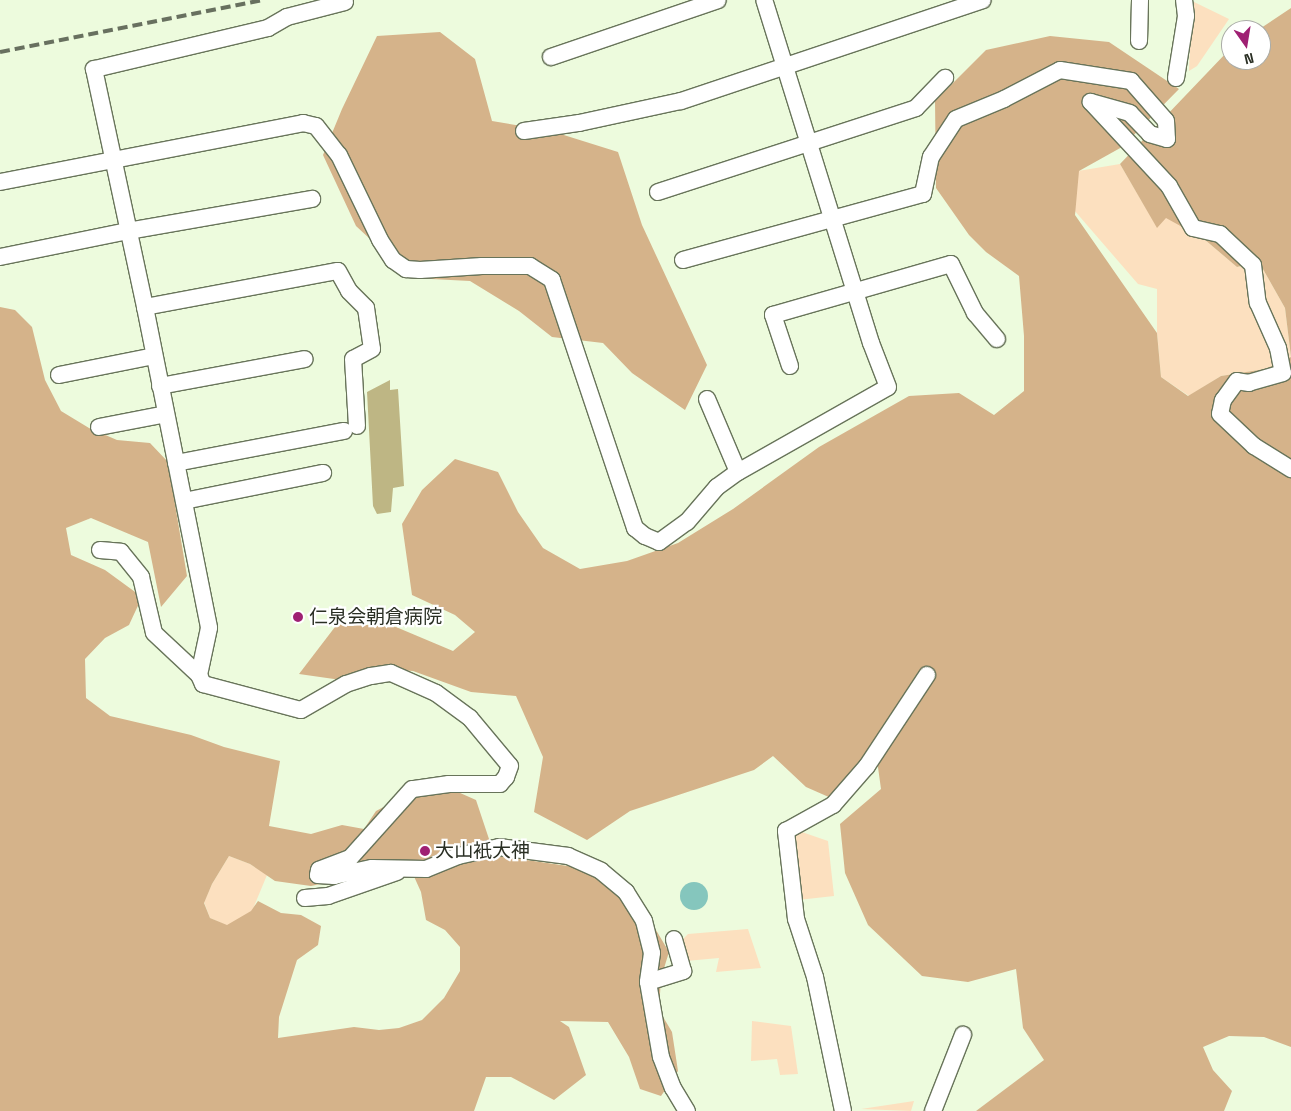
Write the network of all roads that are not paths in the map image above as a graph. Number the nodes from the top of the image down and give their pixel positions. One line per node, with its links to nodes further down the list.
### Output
1 (718, 0): 8 (street)
2 (764, 0): 9 (street)
3 (982, 0): 9 (street)
4 (1140, 0): 7 (street)
5 (1184, 0): 11 (street)
6 (349, 1): 14 (street)
7 (1139, 41)
8 (551, 57)
9 (786, 65): 12 (street); 13 (street)
10 (945, 78): 13 (street)
11 (1176, 78)
12 (524, 131)
13 (808, 142): 16 (street); 18 (street)
14 (112, 159): 15 (street); 19 (street); 35 (street)
15 (0, 182)
16 (658, 192)
17 (312, 199): 19 (street)
18 (833, 220): 21 (street); 22 (street); 34 (street)
19 (128, 231): 20 (street); 23 (street)
20 (0, 257)
21 (683, 260)
22 (855, 291): 24 (street); 27 (street); 35 (street)
23 (145, 306): 25 (street); 33 (street)
24 (997, 339)
25 (154, 356): 28 (street); 29 (street)
26 (305, 360): 29 (street)
27 (790, 366)
28 (58, 375)
29 (160, 386): 31 (street)
30 (707, 399): 35 (street)
31 (166, 414): 32 (street); 33 (street)
32 (99, 427)
33 (176, 463): 37 (street)
34 (1291, 469)
35 (738, 472)
36 (323, 473): 37 (street)
37 (184, 501): 39 (street)
38 (100, 550): 39 (street)
39 (199, 675): 41 (street)
40 (927, 675): 47 (street)
41 (406, 868): 42 (street); 44 (street)
42 (305, 898)
43 (674, 939): 44 (street)
44 (648, 982): 46 (street)
45 (963, 1035): 48 (street)
46 (687, 1111)
47 (843, 1111)
48 (933, 1111)

